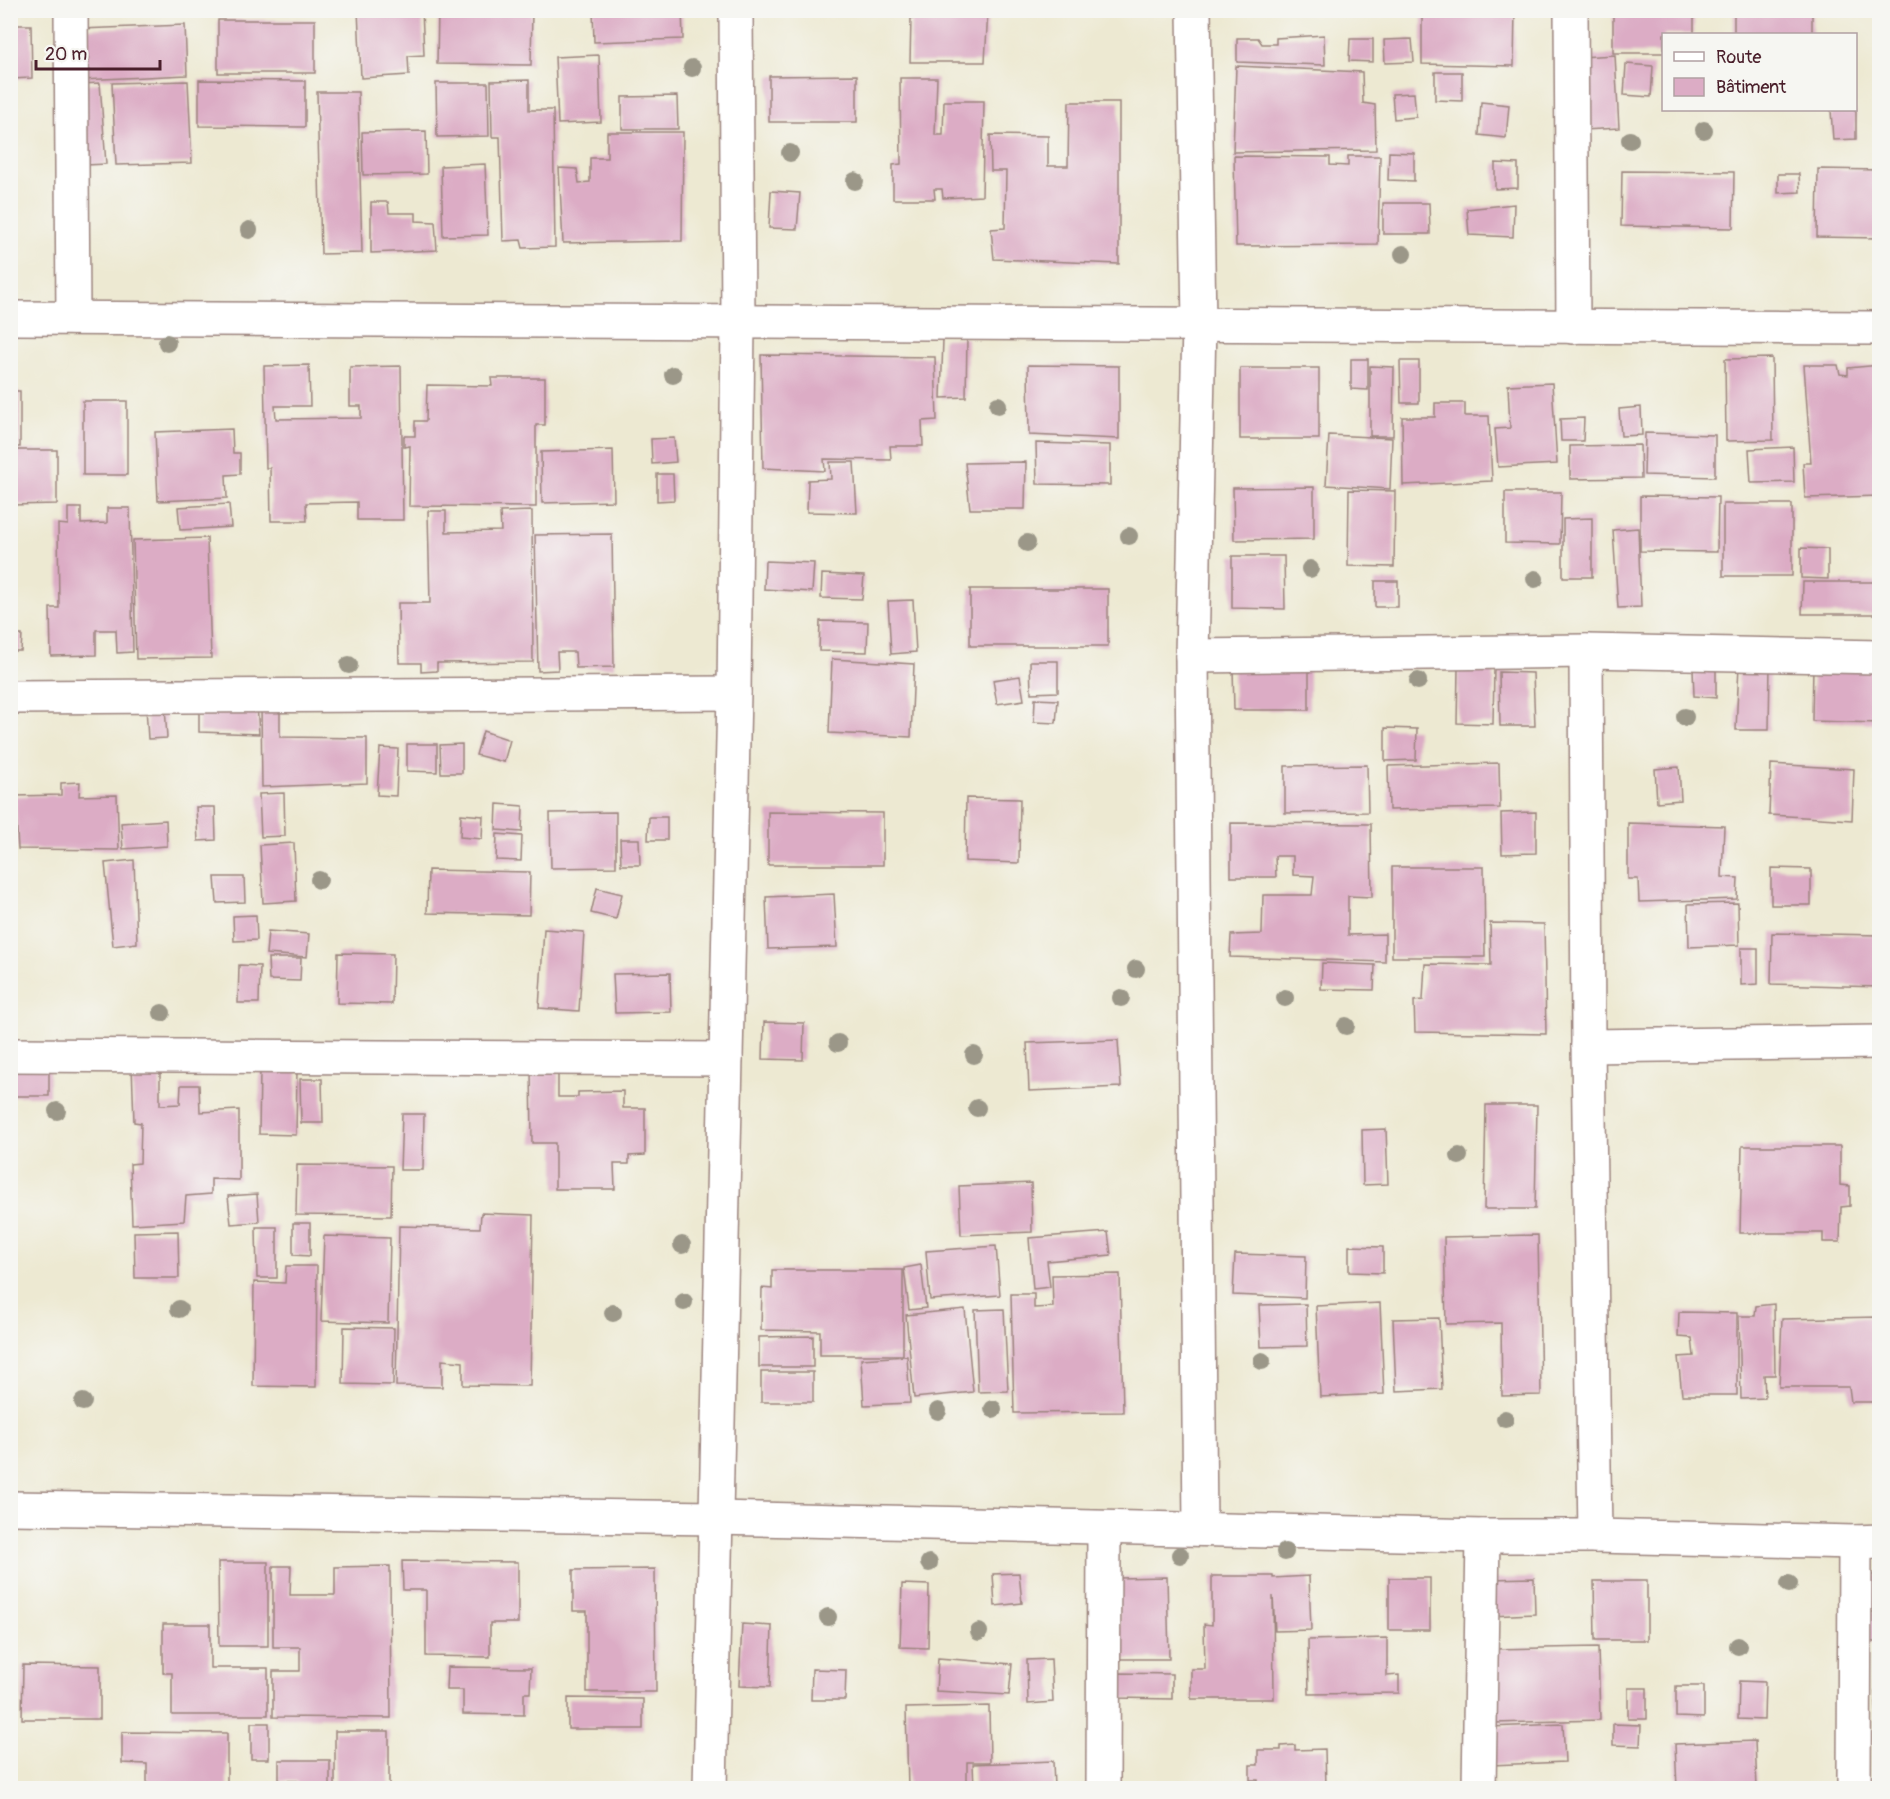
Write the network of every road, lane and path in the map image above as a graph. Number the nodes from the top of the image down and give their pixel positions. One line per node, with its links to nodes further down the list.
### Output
1 (71, 10): 6 (street)
2 (736, 10): 7 (street)
3 (1194, 10): 8 (street)
4 (1571, 10): 9 (street)
5 (10, 318): 6 (street)
6 (73, 318): 7 (street)
7 (738, 322): 8 (street); 14 (street)
8 (1199, 324): 9 (street); 12 (street)
9 (1573, 327): 10 (street)
10 (1880, 328)
11 (1586, 651): 12 (street); 13 (street); 17 (street)
12 (1192, 656): 23 (street)
13 (1880, 657)
14 (734, 693): 15 (street); 19 (street)
15 (10, 697)
16 (1880, 1042): 17 (street)
17 (1588, 1046): 25 (street)
18 (10, 1055): 19 (street)
19 (726, 1059): 21 (street)
20 (10, 1508): 21 (street)
21 (715, 1518): 22 (street); 27 (street)
22 (1104, 1528): 23 (street); 28 (street)
23 (1200, 1529): 24 (street)
24 (1483, 1536): 25 (street); 29 (street)
25 (1595, 1536): 26 (street)
26 (1867, 1541): 30 (street)
27 (710, 1788)
28 (1103, 1788)
29 (1479, 1788)
30 (1854, 1788)

